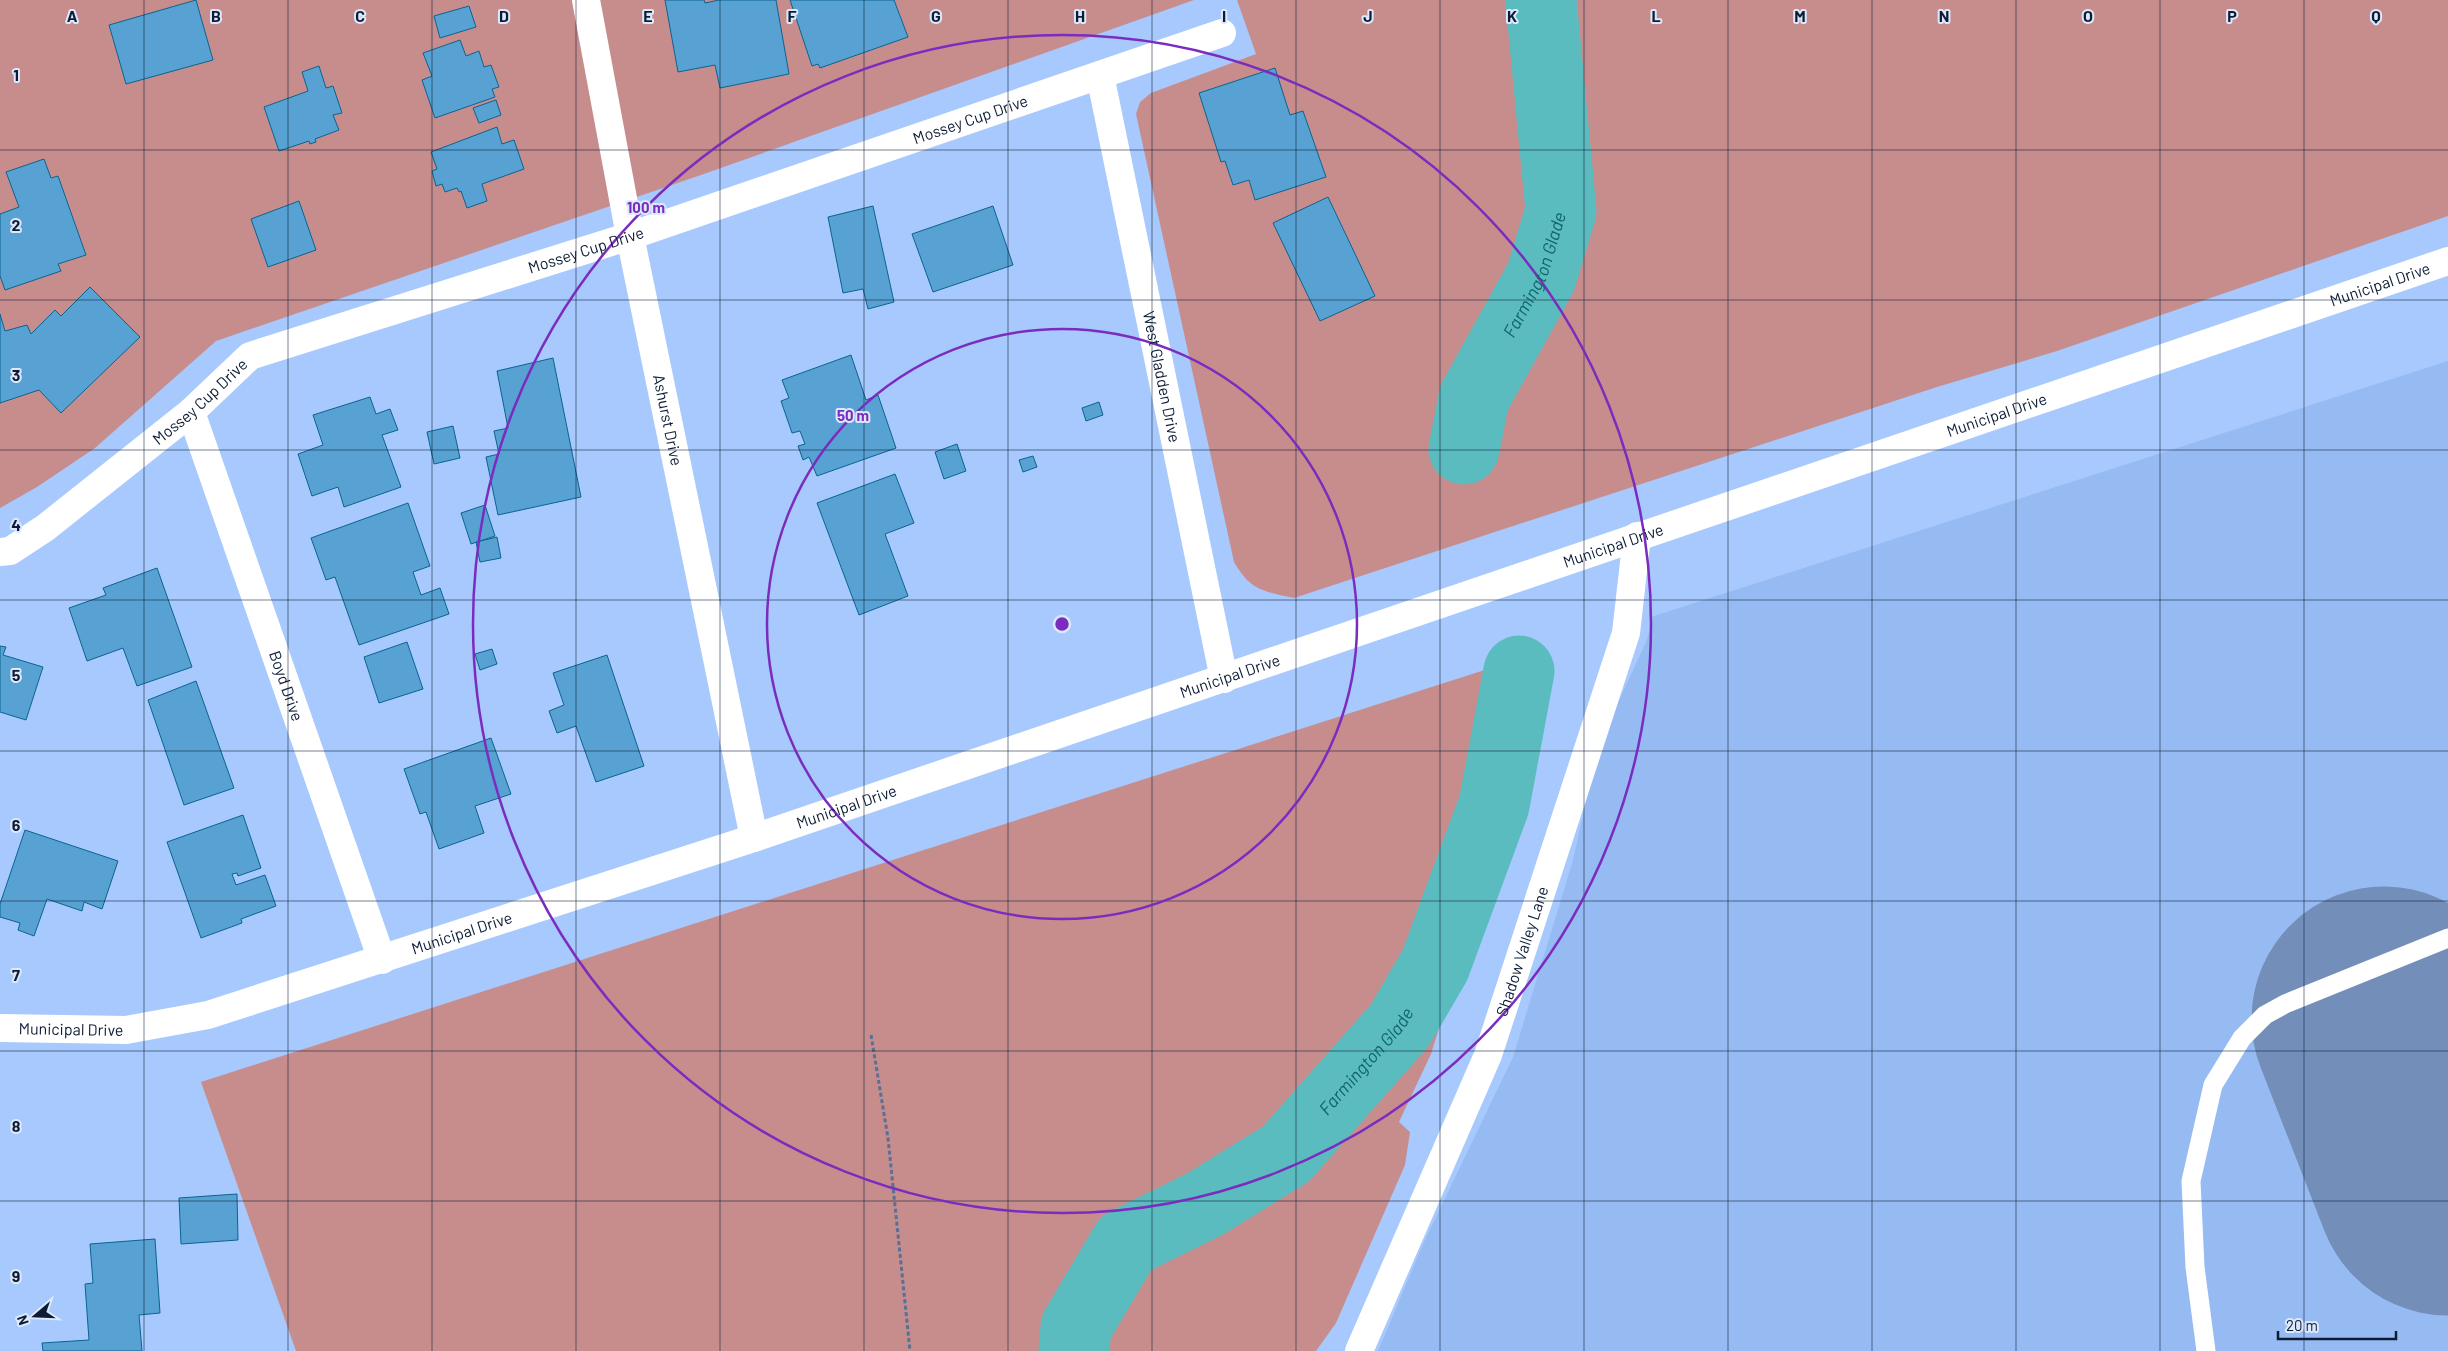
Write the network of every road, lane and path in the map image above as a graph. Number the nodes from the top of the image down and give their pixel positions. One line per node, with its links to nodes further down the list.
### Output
1 (586, 0): 4 (street, Ashurst Drive)
2 (1222, 33): 3 (street, Mossey Cup Drive)
3 (1100, 75): 4 (street, Mossey Cup Drive); 9 (street, West Gladden Drive)
4 (630, 236): 6 (street, Mossey Cup Drive); 10 (street, Ashurst Drive)
5 (2448, 261): 7 (street, Municipal Drive)
6 (191, 412): 8 (street, Mossey Cup Drive); 12 (street, Boyd Drive)
7 (1636, 536): 9 (street, Municipal Drive); 16 (street, Shadow Valley Lane)
8 (0, 552)
9 (1224, 678): 10 (street, Municipal Drive)
10 (754, 838): 12 (street, Municipal Drive)
11 (2448, 938): 17 (lane)
12 (382, 960): 13 (street, Municipal Drive)
13 (0, 1028)
14 (871, 1035): 15 (path)
15 (910, 1351)
16 (1359, 1351)
17 (2206, 1351)

